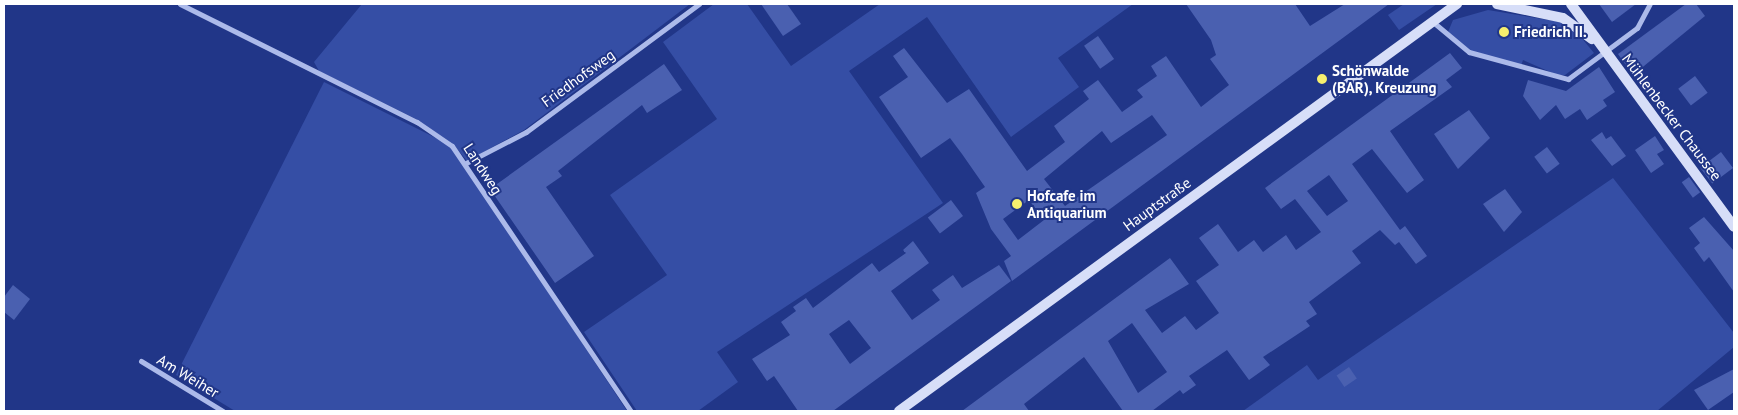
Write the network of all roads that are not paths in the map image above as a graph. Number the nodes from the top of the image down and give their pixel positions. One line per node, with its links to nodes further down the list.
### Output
1 (180, 4): 10 (street, Landweg)
2 (699, 4): 10 (street, Friedhofsweg)
3 (1457, 4): 8 (main road, Hauptstraße)
4 (1497, 4): 7 (main road, Mühlenbecker Chaussee)
5 (1571, 4): 9 (main road, Mühlenbecker Chaussee)
6 (1650, 4): 9 (street)
7 (1527, 7): 9 (main road, Mühlenbecker Chaussee)
8 (1432, 21): 9 (street); 15 (main road, Hauptstraße)
9 (1605, 51): 11 (main road, Mühlenbecker Chaussee)
10 (466, 163): 14 (street, Landweg)
11 (1734, 227)
12 (140, 361): 13 (street, Am Weiher)
13 (223, 411)
14 (631, 411)
15 (899, 411)

